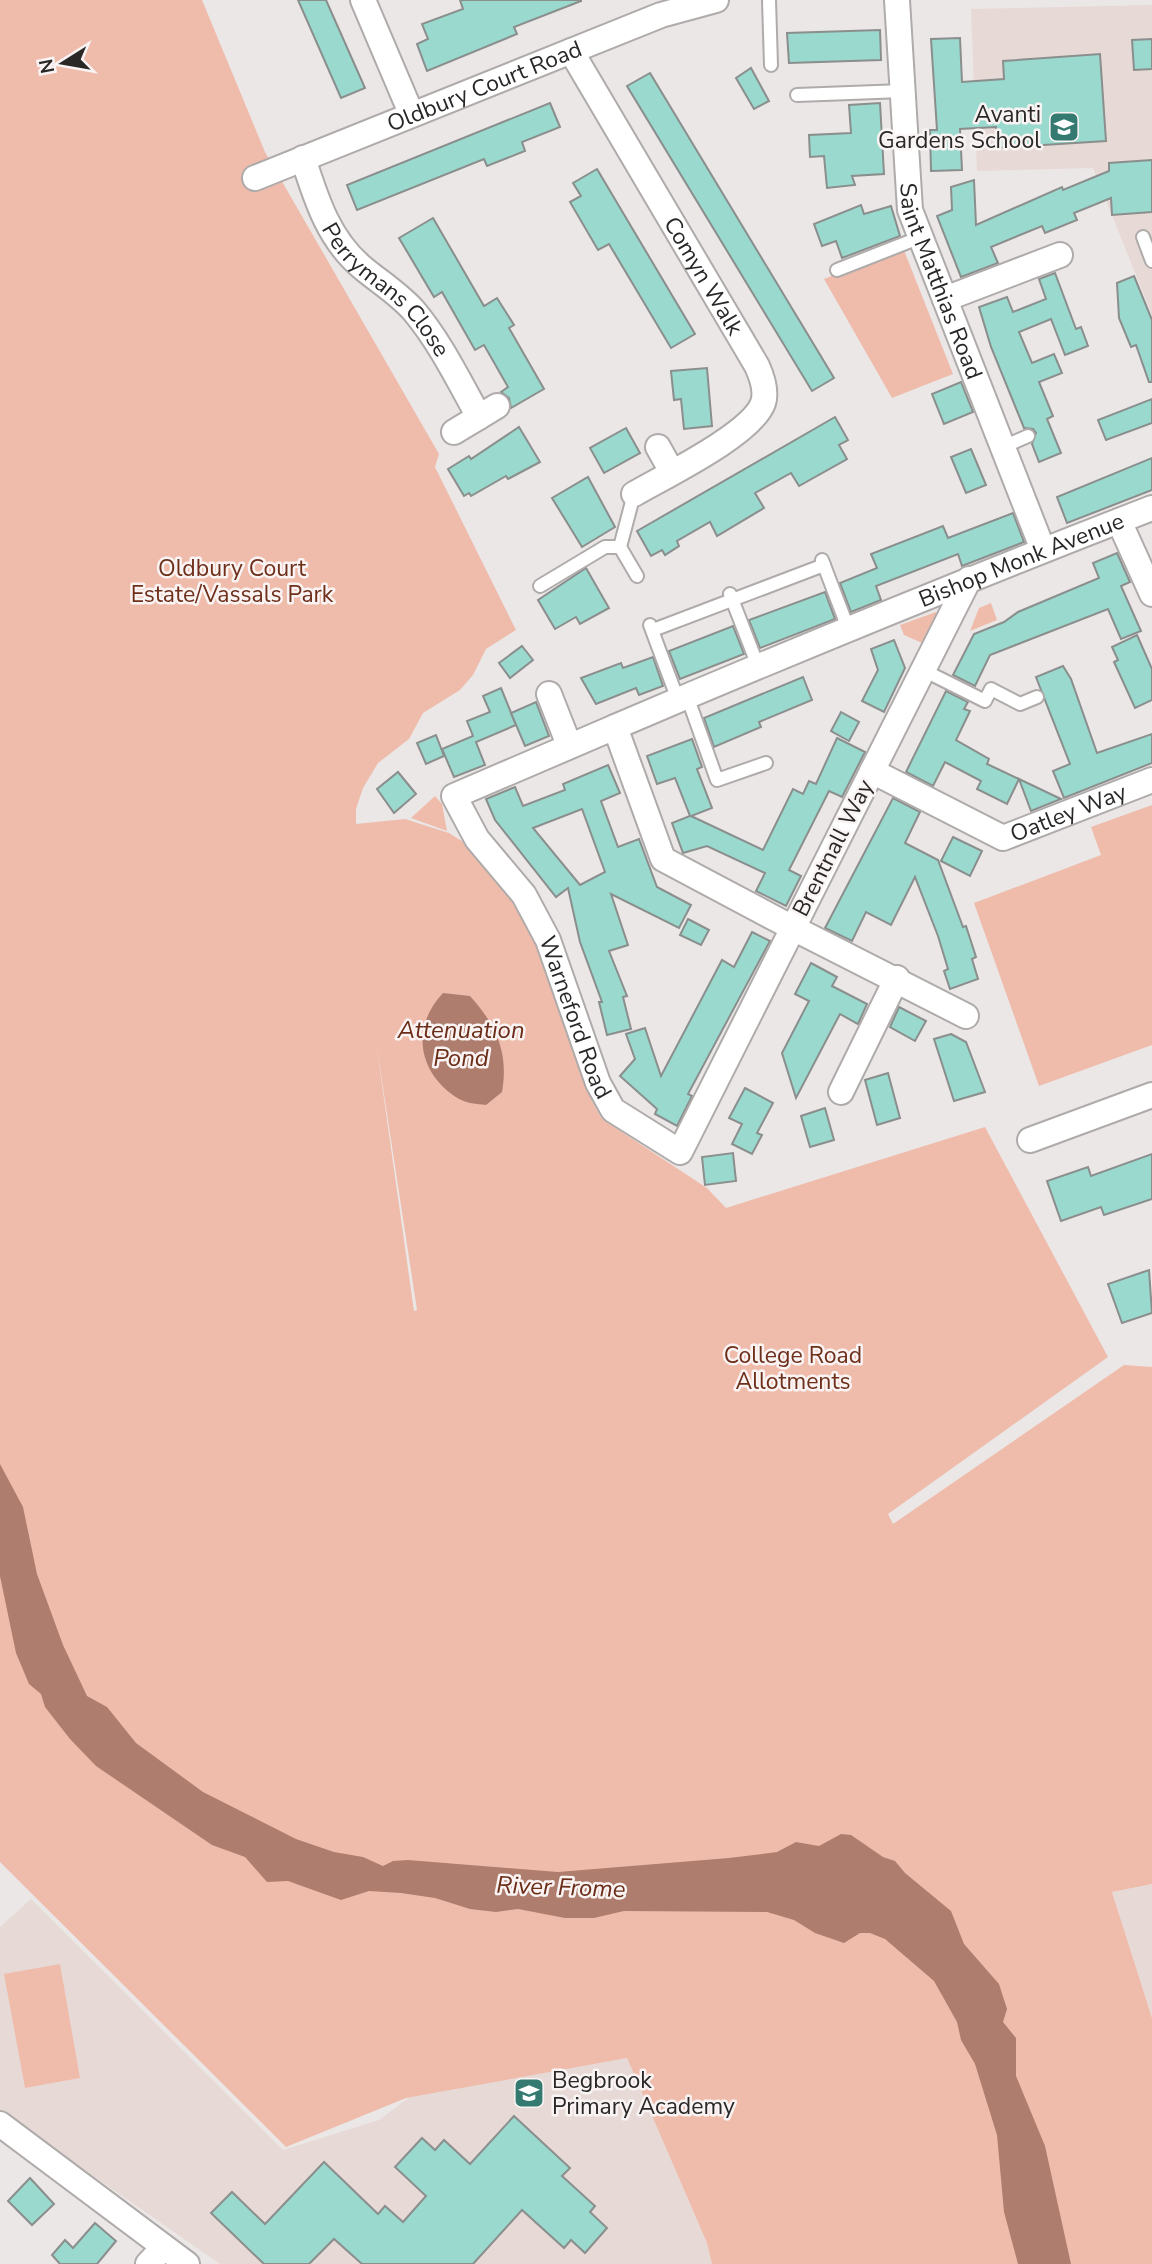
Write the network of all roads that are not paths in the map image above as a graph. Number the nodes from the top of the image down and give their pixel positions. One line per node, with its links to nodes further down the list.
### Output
1 (363, 0): 9 (street)
2 (716, 0): 5 (street, Oldbury Court Road)
3 (769, 0): 6 (lane)
4 (897, 0): 7 (street, Saint Matthias Road)
5 (571, 51): 9 (street, Oldbury Court Road); 22 (street, Comyn Walk)
6 (771, 65)
7 (903, 91): 8 (lane); 12 (street, Saint Matthias Road)
8 (797, 96)
9 (411, 113): 10 (street, Oldbury Court Road)
10 (303, 158): 11 (street, Oldbury Court Road); 18 (street, Perrymans Close)
11 (255, 178)
12 (921, 237): 16 (lane); 17 (street, Saint Matthias Road)
13 (1143, 237): 15 (lane)
14 (1060, 255): 17 (street)
15 (1152, 261)
16 (836, 270)
17 (945, 299): 21 (street, Saint Matthias Road)
18 (454, 432)
19 (1028, 436): 21 (lane)
20 (657, 447): 22 (street)
21 (1003, 447): 27 (street, Saint Matthias Road)
22 (672, 472): 23 (street, Comyn Walk)
23 (634, 494): 26 (lane, Comyn Walk)
24 (1152, 508): 25 (street, Bishop Monk Avenue)
25 (1119, 521): 27 (street, Bishop Monk Avenue); 31 (street)
26 (620, 547): 28 (lane); 30 (lane)
27 (1044, 550): 29 (street, Bishop Monk Avenue)
28 (637, 576)
29 (969, 579): 33 (street, Bishop Monk Avenue); 35 (street, Brentnall Way)
30 (540, 586)
31 (1152, 594)
32 (731, 597): 33 (lane); 34 (lane); 37 (lane)
33 (848, 628): 34 (street)
34 (758, 666): 37 (street)
35 (923, 670): 38 (lane); 42 (street, Brentnall Way)
36 (549, 694): 40 (street)
37 (682, 698): 39 (street); 41 (lane)
38 (1037, 698)
39 (615, 727): 40 (street, Warneford Road); 44 (street, Brentnall Way)
40 (569, 745): 44 (street, Warneford Road)
41 (766, 762)
42 (872, 771): 43 (street, Oatley Way); 44 (street, Brentnall Way)
43 (1152, 780)
44 (793, 928): 45 (street)
45 (897, 978): 46 (street); 47 (street)
46 (966, 1016)
47 (841, 1092)
48 (1152, 1095): 49 (street)
49 (1030, 1140)
50 (0, 2124): 51 (street)
51 (156, 2256): 52 (street)
52 (187, 2264)

